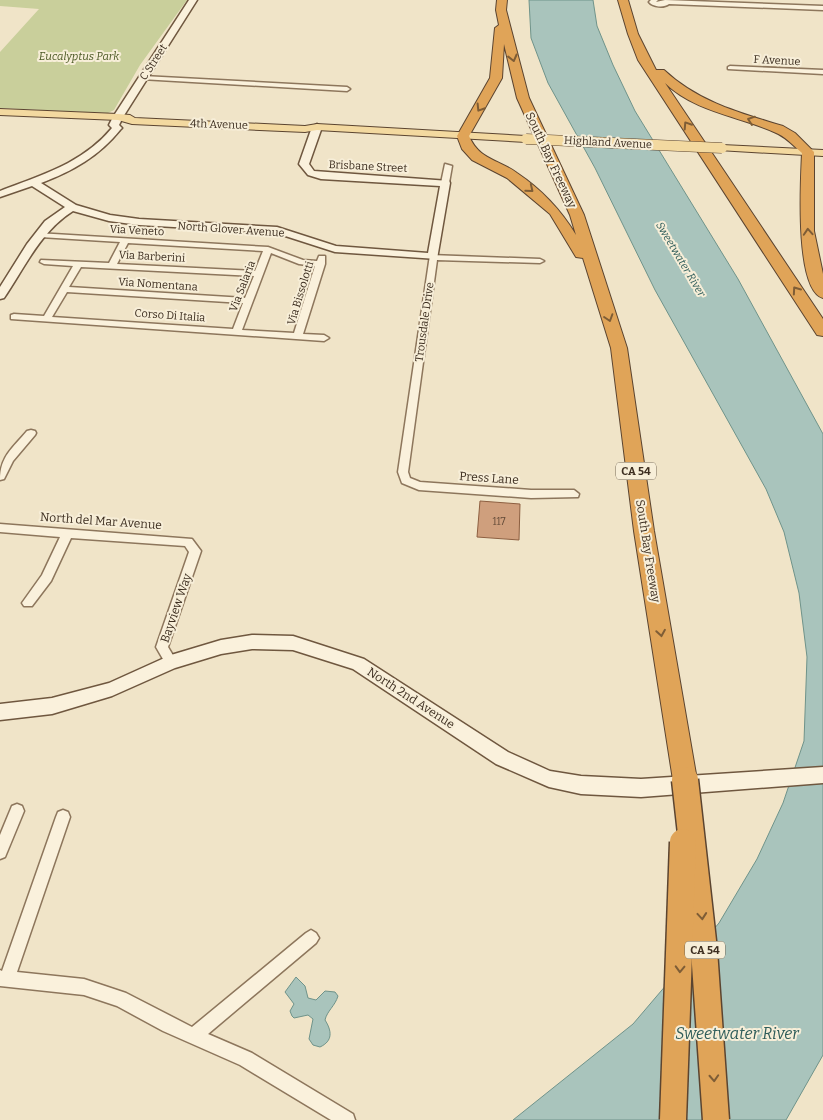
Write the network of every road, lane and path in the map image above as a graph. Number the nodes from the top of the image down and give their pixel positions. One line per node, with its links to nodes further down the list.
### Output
1 (193, 0): 9 (street, C Street)
2 (654, 0): 3 (street)
3 (664, 1): 6 (street)
4 (502, 5): 15 (highway, one-way to 15); 33 (highway, South Bay Freeway / CA 54, one-way to 33)
5 (625, 6): 16 (highway, one-way to 5); 41 (highway, one-way to 5)
6 (823, 8)
7 (730, 68): 8 (street, F Avenue)
8 (823, 72)
9 (143, 78): 10 (street); 12 (street, C Street)
10 (347, 89)
11 (0, 112): 12 (main road, 4th Avenue)
12 (116, 121): 13 (main road, 4th Avenue); 19 (street, C Street)
13 (312, 127): 14 (main road, 4th Avenue); 20 (street, Brisbane Street)
14 (334, 129): 15 (main road, Highland Avenue)
15 (463, 136): 16 (main road, Highland Avenue, bridge); 33 (highway, one-way to 33)
16 (808, 152): 17 (main road, Highland Avenue); 35 (highway, one-way to 16)
17 (823, 153)
18 (448, 166): 20 (street, Trousdale Drive)
19 (32, 181): 21 (street, C Street); 22 (street, North Glover Avenue)
20 (445, 183): 26 (street, Trousdale Drive)
21 (0, 194)
22 (72, 207): 23 (street); 26 (street, North Glover Avenue)
23 (40, 235): 24 (street, Via Veneto); 36 (street)
24 (125, 240): 25 (street, Via Veneto); 31 (street)
25 (268, 249): 27 (street, Via Veneto); 32 (street, Via Salaria)
26 (433, 257): 28 (street, North Glover Avenue); 46 (street, Trousdale Drive)
27 (322, 261): 42 (street, Via Bissolotti)
28 (540, 261)
29 (44, 262): 30 (street, Via Barberini)
30 (79, 263): 31 (street, Via Barberini); 34 (street)
31 (112, 265): 32 (street, Via Barberini)
32 (259, 274): 37 (street, Via Salaria)
33 (598, 284): 54 (highway, South Bay Freeway / CA 54, one-way to 54)
34 (66, 289): 37 (street, Via Nomentana); 39 (street)
35 (823, 293)
36 (0, 296)
37 (248, 301): 40 (street, Via Salaria)
38 (14, 316): 39 (street, Corso Di Italia)
39 (47, 318): 40 (street, Corso Di Italia)
40 (237, 331): 42 (street, Corso Di Italia)
41 (823, 331)
42 (298, 336): 43 (street, Corso Di Italia)
43 (324, 338)
44 (31, 433): 45 (street)
45 (0, 476)
46 (404, 478): 47 (street, Press Lane)
47 (574, 494)
48 (0, 528): 49 (street, North del Mar Avenue)
49 (68, 534): 50 (street, North del Mar Avenue); 51 (street)
50 (195, 551): 52 (street, Bayview Way)
51 (28, 603)
52 (171, 662): 53 (street, North 2nd Avenue); 55 (street, North 2nd Avenue)
53 (0, 712)
54 (683, 770): 63 (highway, one-way to 63, bridge); 64 (highway, South Bay Freeway / CA 54, one-way to 64, bridge)
55 (823, 775)
56 (17, 811): 58 (street)
57 (63, 817): 60 (street)
58 (0, 852)
59 (311, 938): 61 (street)
60 (4, 978): 61 (street)
61 (194, 1036): 62 (street)
62 (347, 1120)
63 (673, 1120)
64 (716, 1120)

